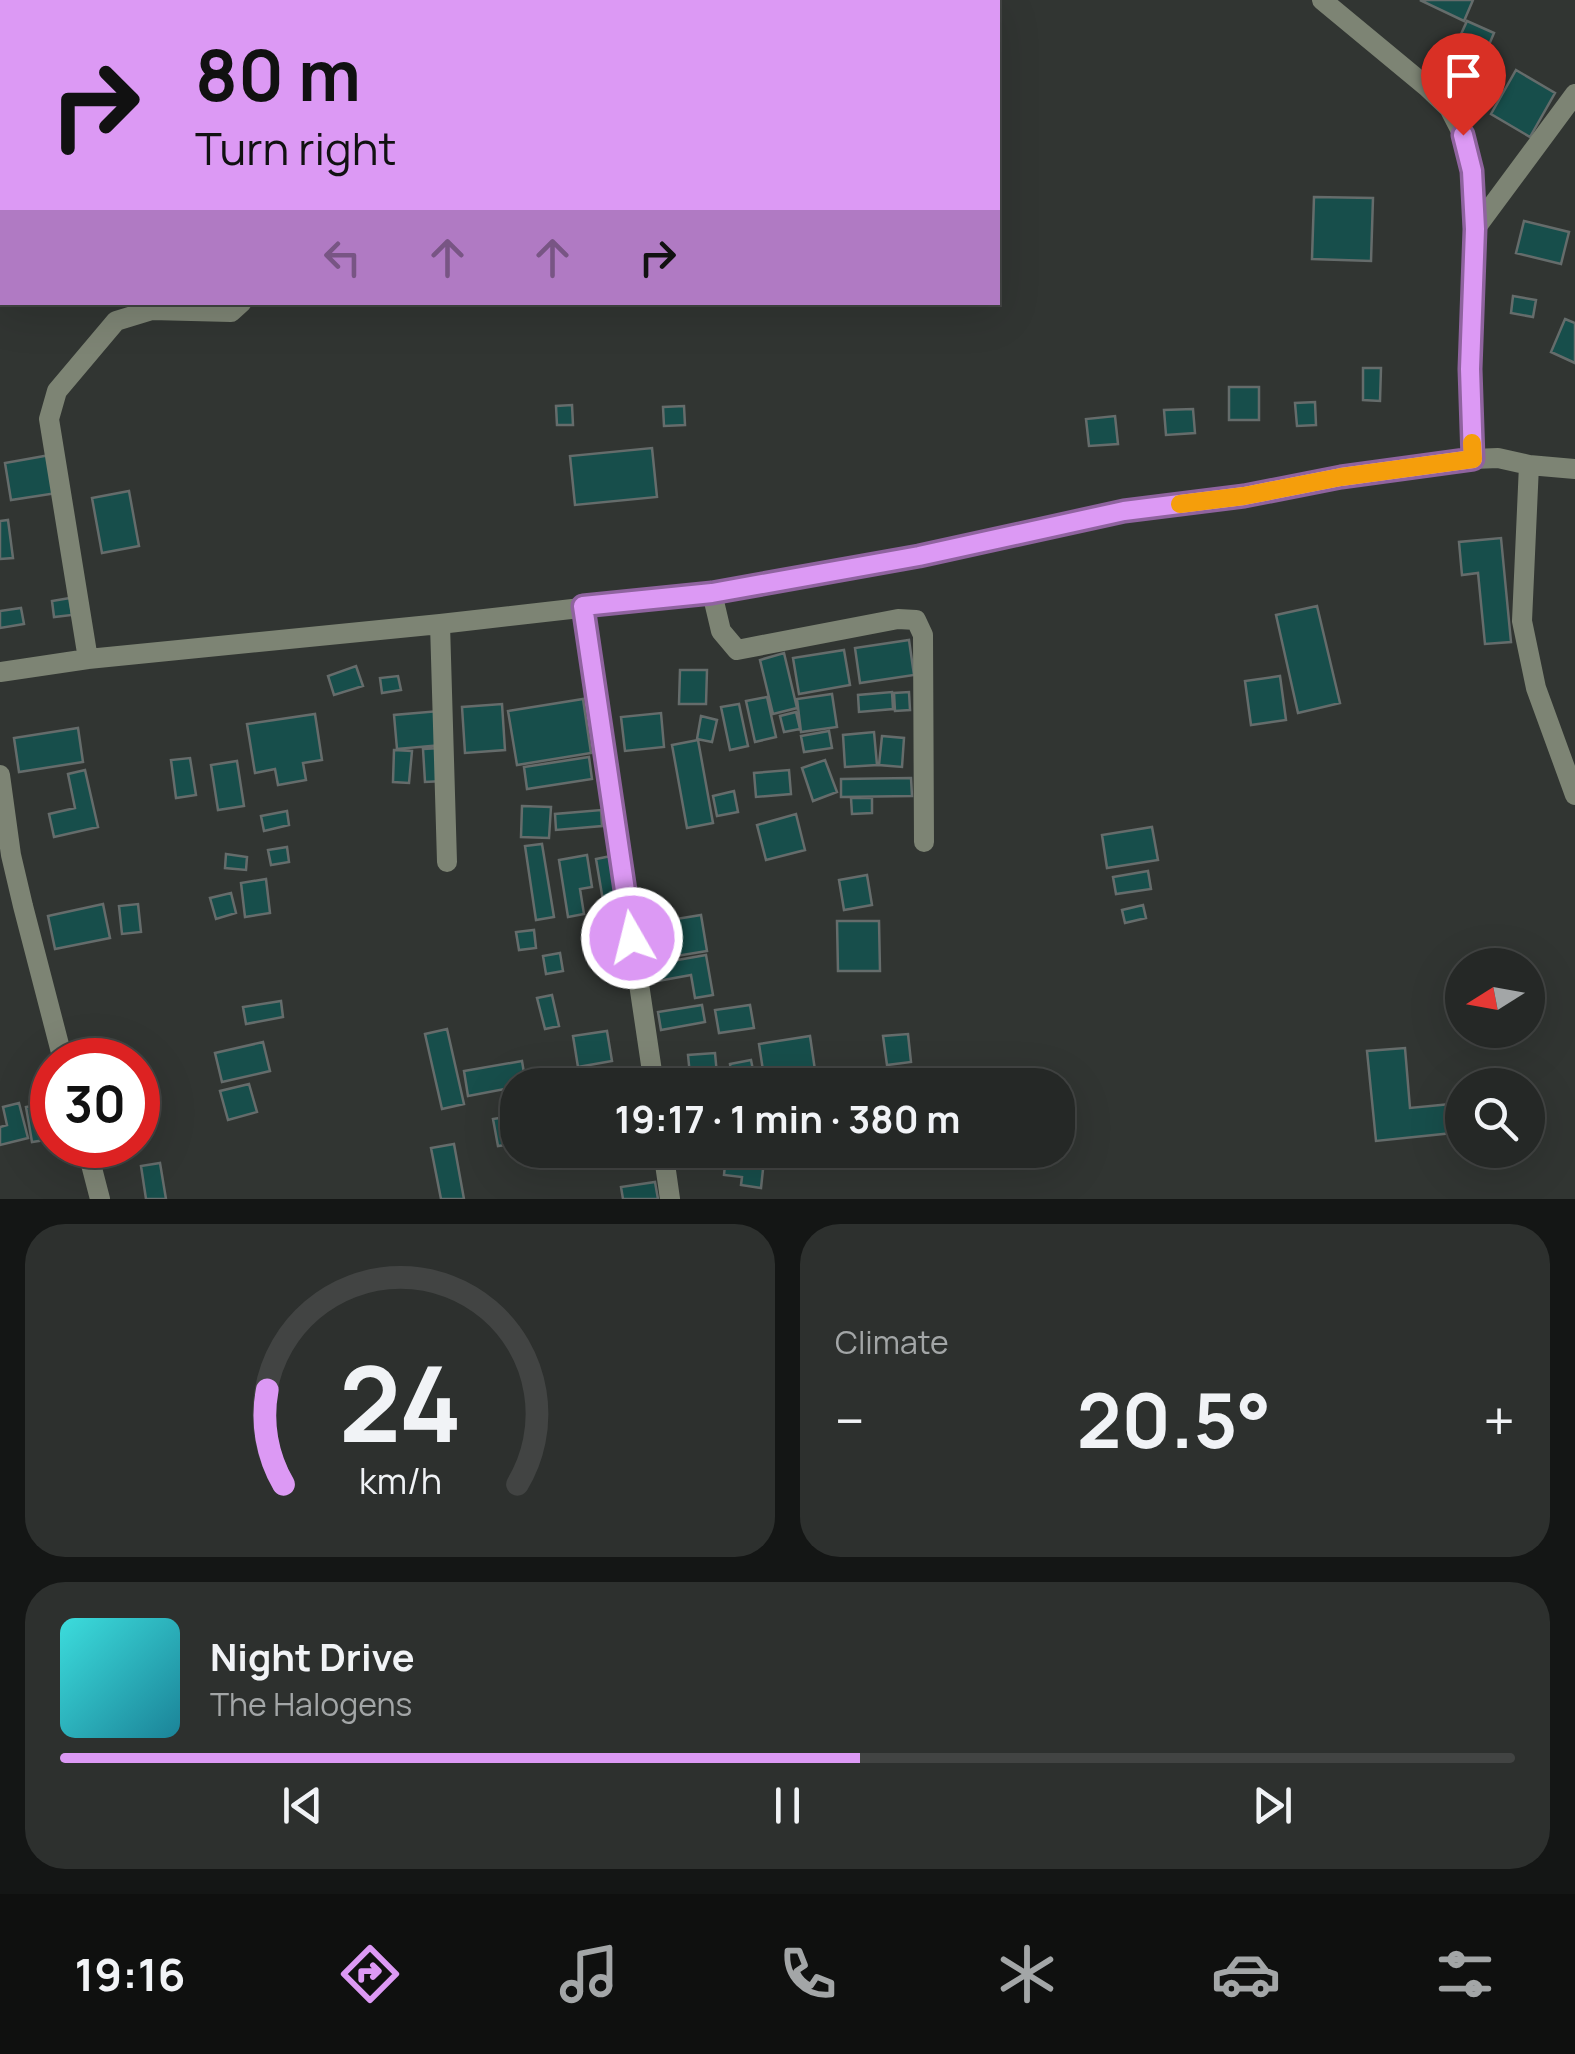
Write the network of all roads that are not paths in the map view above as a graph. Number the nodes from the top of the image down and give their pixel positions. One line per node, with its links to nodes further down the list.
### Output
1 (1332, 4): 3 (street)
2 (1575, 94): 3 (street)
3 (1475, 229): 5 (street)
4 (239, 305): 11 (street)
5 (1473, 459): 6 (street); 8 (street)
6 (1528, 465): 7 (street); 14 (street)
7 (1575, 469)
8 (712, 593): 9 (street); 15 (street)
9 (583, 606): 10 (street); 18 (street)
10 (440, 624): 11 (street); 16 (street)
11 (88, 659): 12 (street)
12 (0, 672)
13 (0, 775): 17 (street)
14 (1575, 795)
15 (924, 842)
16 (447, 862)
17 (57, 1038)
18 (651, 1068)
19 (92, 1168): 21 (street)
20 (666, 1168): 22 (street)
21 (100, 1199)
22 (670, 1199)

